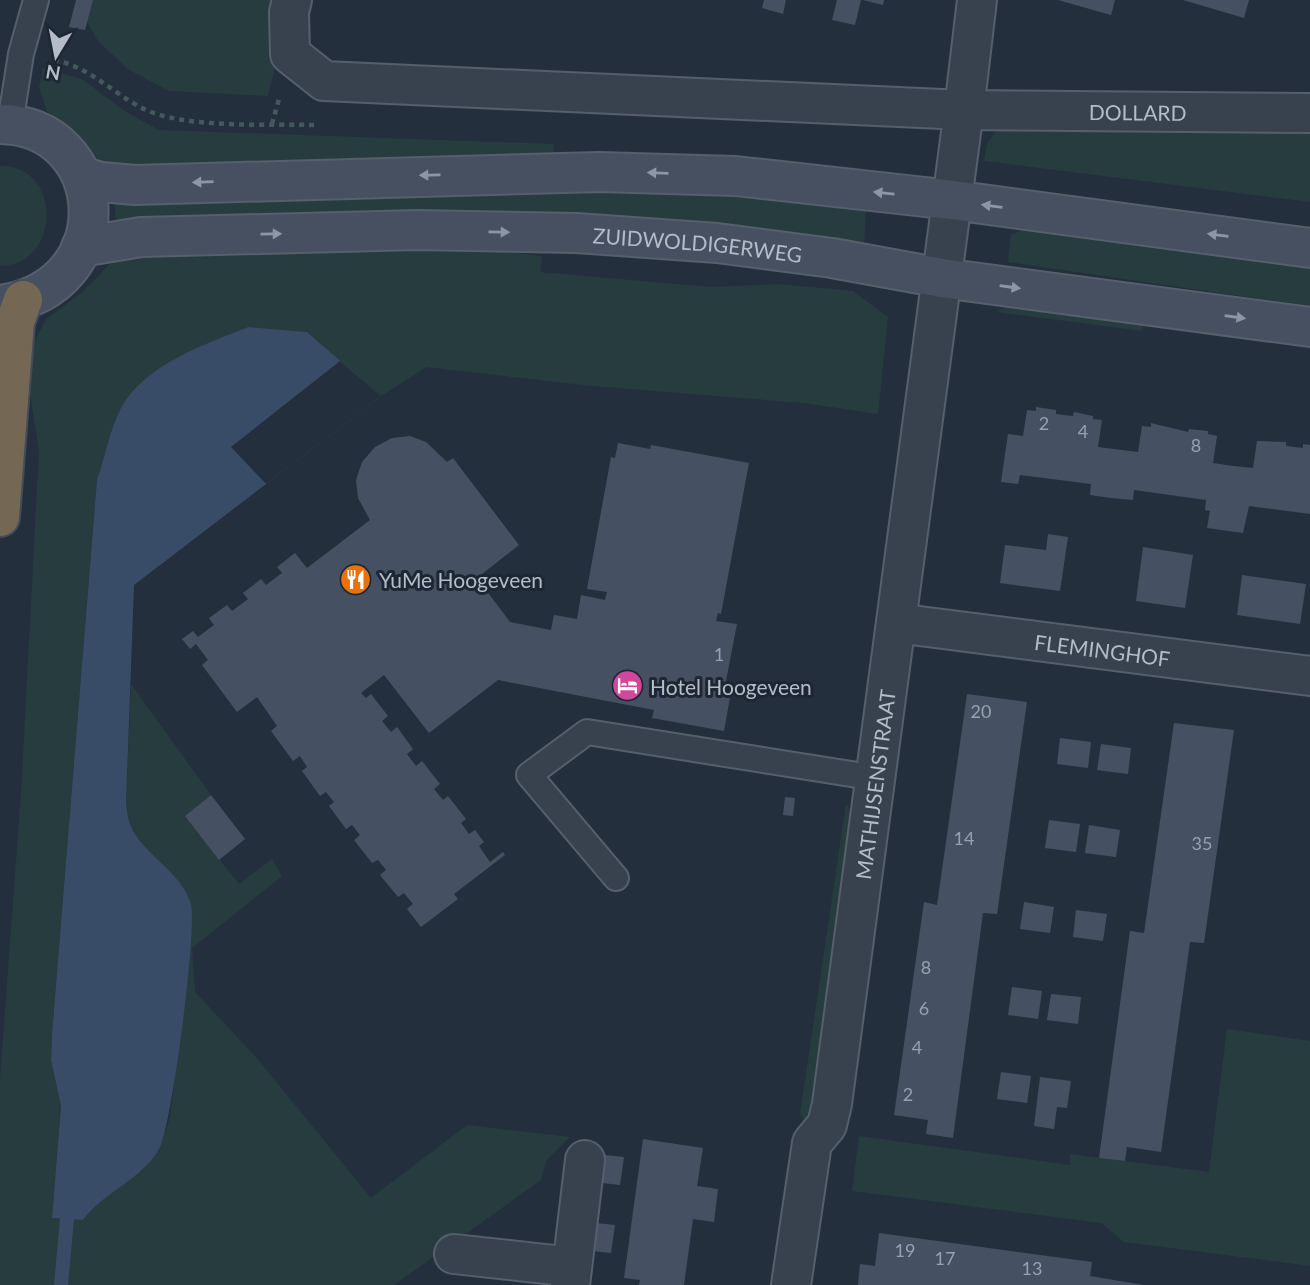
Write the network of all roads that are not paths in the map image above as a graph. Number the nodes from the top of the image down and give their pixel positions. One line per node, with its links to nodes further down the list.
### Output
1 (36, 0): 6 (lane)
2 (292, 0): 4 (street)
3 (976, 0): 4 (street)
4 (964, 110): 5 (street, DOLLARD); 8 (street, MATHIJSENSTRAAT)
5 (1310, 113)
6 (5, 124): 7 (main road)
7 (83, 177): 8 (main road, one-way to 7); 9 (main road)
8 (952, 200): 10 (main road, one-way to 8); 11 (street, MATHIJSENSTRAAT)
9 (81, 247): 11 (main road, ZUIDWOLDIGERWEG, one-way to 11); 12 (main road)
10 (1310, 248)
11 (942, 278): 13 (main road, ZUIDWOLDIGERWEG, one-way to 13); 15 (street, MATHIJSENSTRAAT)
12 (11, 303): 14 (highway)
13 (1310, 327)
14 (0, 517)
15 (895, 623): 16 (street, FLEMINGHOF); 17 (street, MATHIJSENSTRAAT)
16 (1310, 676)
17 (876, 778): 18 (lane); 22 (street, MATHIJSENSTRAAT)
18 (616, 878)
19 (585, 1160): 21 (street)
20 (454, 1254): 21 (street)
21 (571, 1276)
22 (791, 1285)

